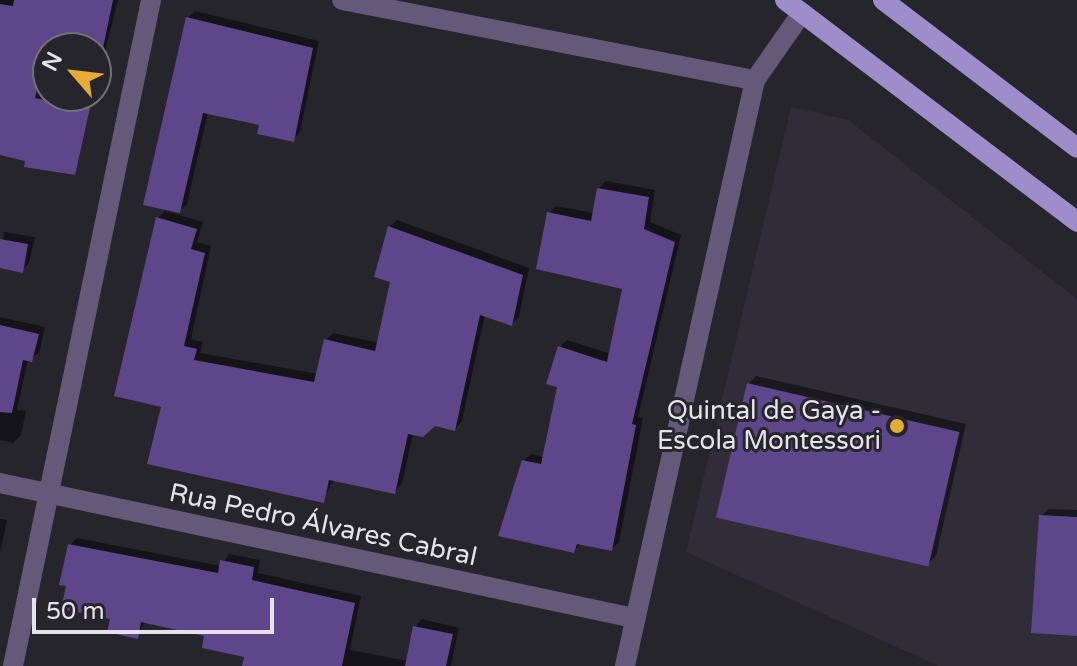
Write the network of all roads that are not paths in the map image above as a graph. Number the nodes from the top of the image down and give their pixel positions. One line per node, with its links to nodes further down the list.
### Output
1 (151, 0): 9 (street)
2 (342, 0): 5 (street)
3 (883, 0): 6 (main road)
4 (794, 6): 5 (street); 7 (main road)
5 (755, 80): 10 (street)
6 (1077, 148)
7 (1077, 222)
8 (0, 483): 9 (street, Rua Pedro Álvares Cabral)
9 (47, 493): 10 (street, Rua Pedro Álvares Cabral); 11 (street)
10 (634, 618): 12 (street)
11 (13, 666)
12 (625, 666)

